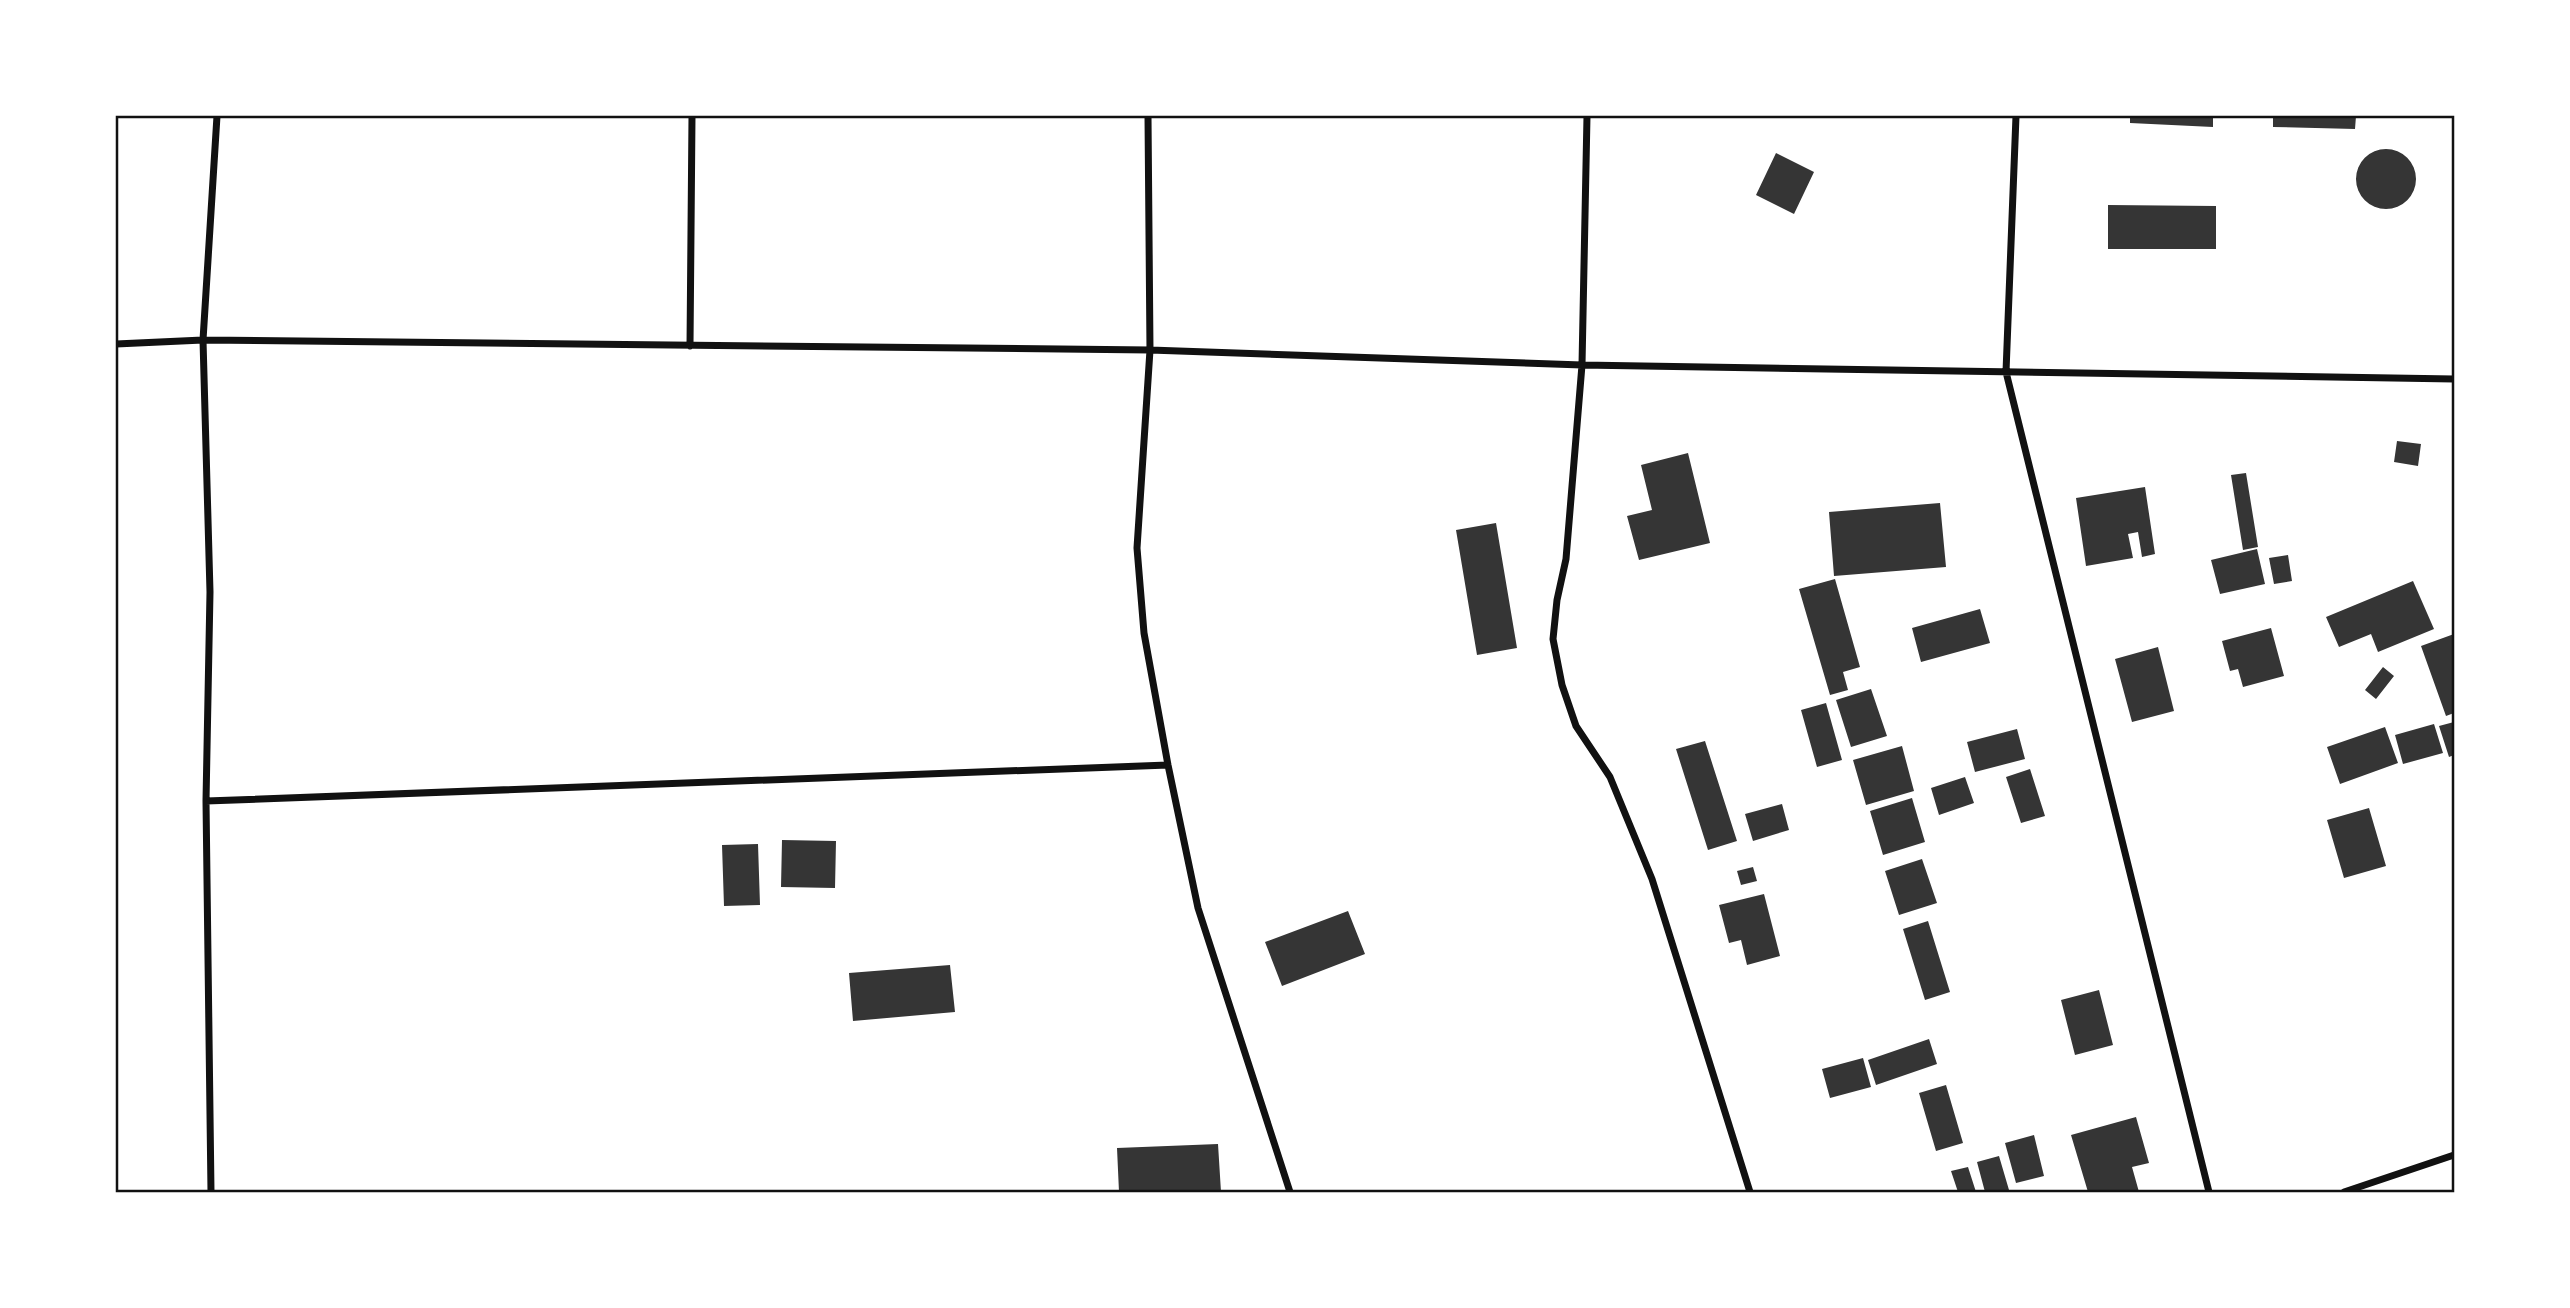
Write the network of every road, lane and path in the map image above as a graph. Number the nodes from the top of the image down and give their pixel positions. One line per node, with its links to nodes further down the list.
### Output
1 (217, 116): 6 (street)
2 (692, 116): 8 (street)
3 (1148, 116): 9 (street)
4 (1587, 116): 10 (street)
5 (2016, 116): 11 (street)
6 (203, 340): 7 (street); 8 (street); 14 (street)
7 (116, 344)
8 (690, 346): 9 (street)
9 (1150, 351): 10 (street); 13 (street)
10 (1582, 365): 11 (street); 18 (street)
11 (2006, 372): 12 (street); 19 (street)
12 (2455, 379)
13 (1168, 765): 14 (street); 17 (street)
14 (206, 802): 16 (street)
15 (2455, 1156): 20 (street)
16 (211, 1192)
17 (1290, 1192)
18 (1750, 1192)
19 (2209, 1192)
20 (2344, 1192)

